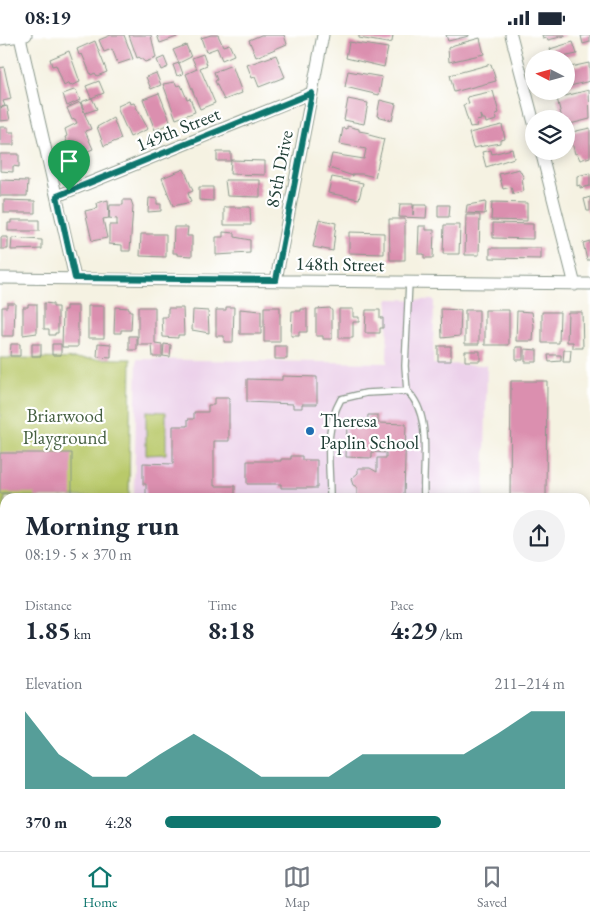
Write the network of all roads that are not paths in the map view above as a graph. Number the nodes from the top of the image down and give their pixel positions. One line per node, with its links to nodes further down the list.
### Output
1 (323, 35): 5 (street, 85th Drive)
2 (512, 35): 6 (street)
3 (23, 36): 4 (street); 8 (street)
4 (0, 39)
5 (312, 93): 8 (street, 149th Street); 11 (street, 85th Drive)
6 (531, 110)
7 (543, 160): 14 (street)
8 (57, 196): 10 (street)
9 (0, 278): 10 (street, 148th Street)
10 (75, 278): 11 (street, 148th Street)
11 (276, 280): 12 (street, 148th Street)
12 (409, 283): 14 (street, 148th Street); 15 (lane)
13 (590, 284): 14 (street, 148th Street)
14 (575, 285)
15 (407, 391): 16 (lane); 17 (lane)
16 (330, 493)
17 (424, 493)

